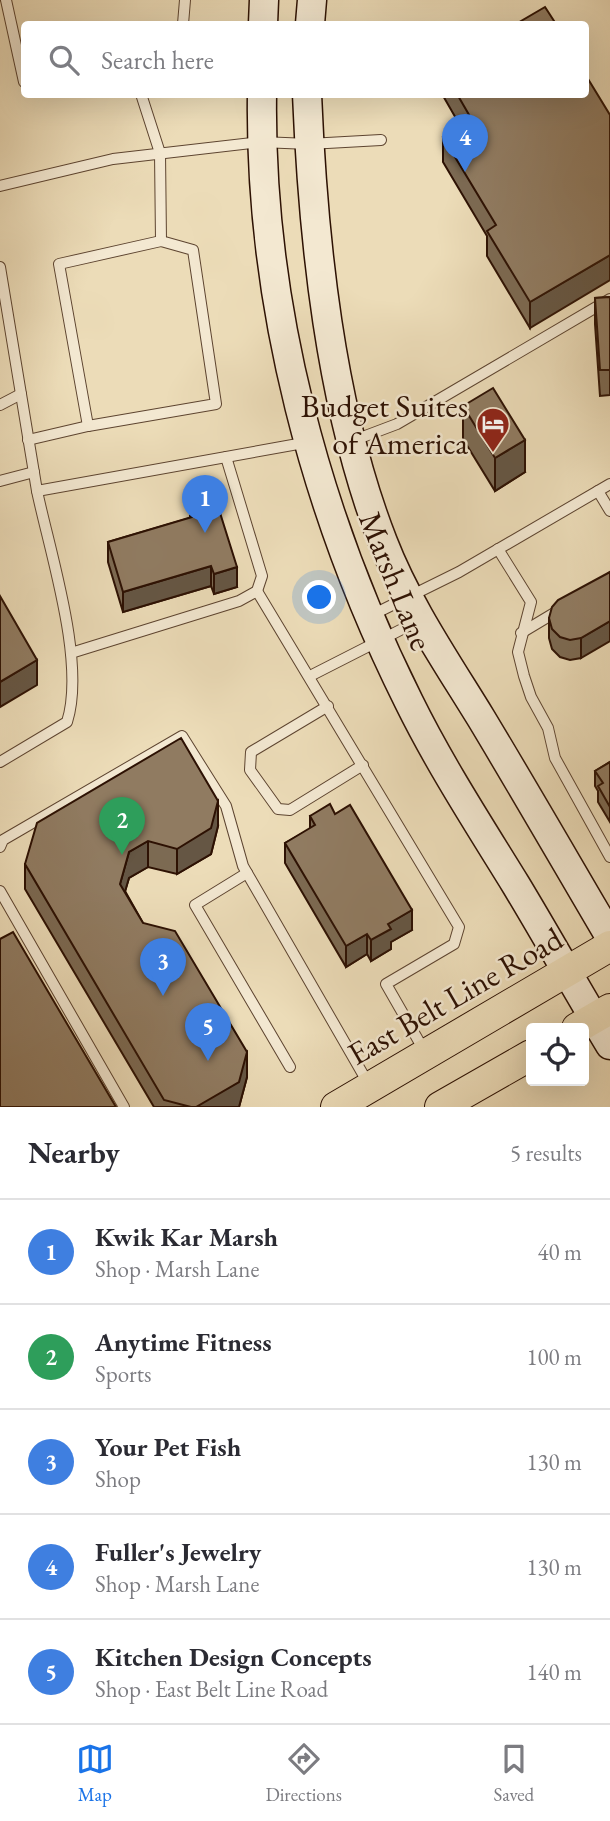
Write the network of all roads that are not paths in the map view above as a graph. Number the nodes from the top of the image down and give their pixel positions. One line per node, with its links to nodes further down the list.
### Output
1 (6, 0): 8 (lane)
2 (185, 0): 5 (lane)
3 (264, 0): 6 (main road)
4 (312, 0): 7 (main road)
5 (183, 21)
6 (263, 21)
7 (310, 21)
8 (21, 68)
9 (142, 98): 15 (lane)
10 (262, 98): 13 (main road, Marsh Lane)
11 (307, 98): 14 (main road, Marsh Lane)
12 (382, 140): 14 (lane)
13 (261, 142): 14 (lane); 15 (lane); 25 (main road, Marsh Lane)
14 (309, 144): 24 (main road, Marsh Lane)
15 (160, 153): 16 (lane); 17 (lane)
16 (0, 186)
17 (161, 242): 22 (lane); 22 (lane)
18 (0, 267): 20 (lane)
19 (610, 299): 24 (lane)
20 (21, 394): 21 (lane); 23 (lane)
21 (0, 405)
22 (88, 426): 23 (lane)
23 (28, 440): 27 (lane)
24 (351, 441): 36 (main road, Marsh Lane)
25 (309, 442): 26 (lane); 37 (main road, Marsh Lane)
26 (226, 457): 30 (lane); 34 (lane)
27 (34, 472): 28 (lane); 30 (lane)
28 (0, 481)
29 (610, 484): 31 (lane)
30 (37, 491): 39 (lane)
31 (598, 491): 32 (lane); 33 (lane)
32 (610, 511)
33 (498, 549): 36 (lane); 38 (lane)
34 (257, 591): 39 (lane); 40 (lane)
35 (567, 605): 38 (lane)
36 (416, 608): 37 (lane); 37 (lane); 48 (main road, Marsh Lane)
37 (376, 627): 40 (lane); 50 (main road, Marsh Lane)
38 (521, 633): 45 (lane)
39 (71, 653): 42 (lane)
40 (310, 676): 41 (lane)
41 (328, 706): 43 (lane); 43 (lane)
42 (0, 762)
43 (363, 765): 53 (lane)
44 (0, 847): 46 (lane)
45 (610, 857)
46 (247, 873): 55 (lane); 56 (lane)
47 (0, 891): 57 (lane)
48 (610, 937)
49 (610, 946): 50 (main road, East Belt Line Road)
50 (568, 971): 51 (main road, Marsh Lane); 53 (main road, East Belt Line Road)
51 (594, 1019): 52 (main road, Marsh Lane)
52 (610, 1045)
53 (426, 1053): 56 (main road, East Belt Line Road)
54 (526, 1058): 59 (main road)
55 (289, 1067)
56 (370, 1087): 58 (main road, East Belt Line Road)
57 (124, 1107)
58 (335, 1107)
59 (440, 1107)

